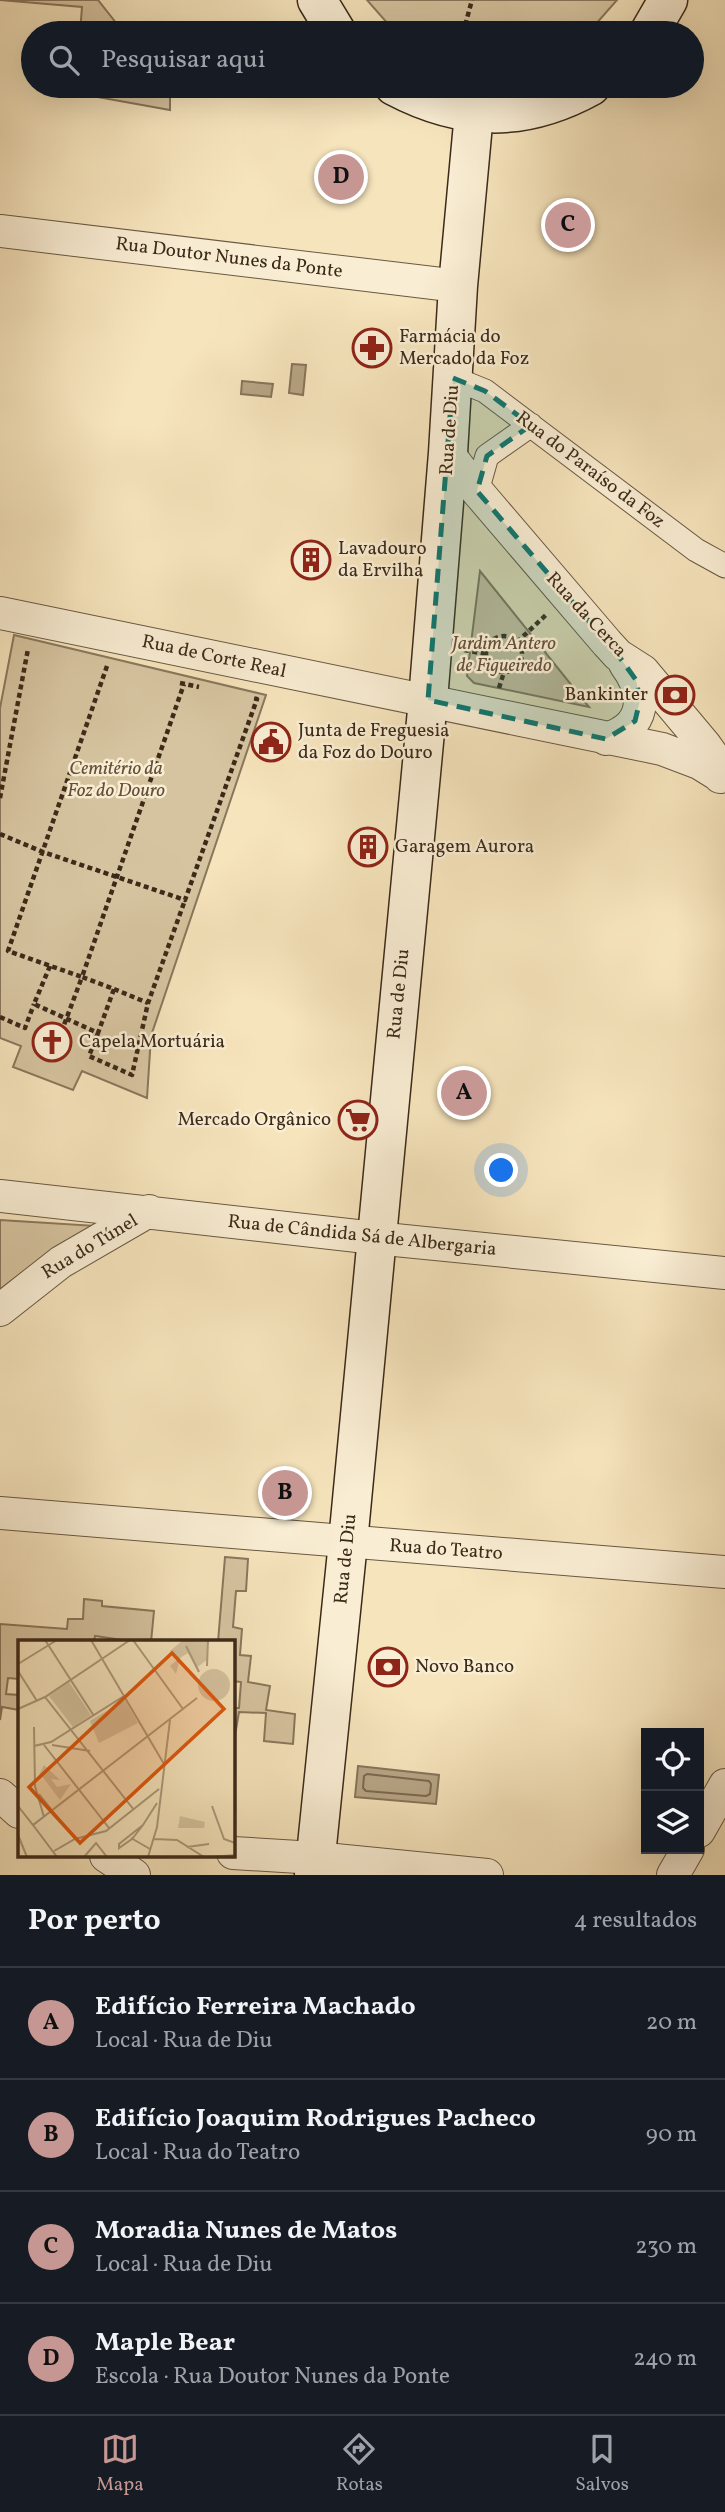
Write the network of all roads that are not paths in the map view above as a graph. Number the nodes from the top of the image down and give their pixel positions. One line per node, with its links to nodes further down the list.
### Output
1 (317, 0): 3 (main road)
2 (668, 0): 4 (main road)
3 (330, 21)
4 (656, 21)
5 (420, 98): 7 (main road)
6 (568, 98): 7 (main road)
7 (474, 113): 9 (main road, Rua de Diu)
8 (0, 231): 9 (street, Rua Doutor Nunes da Ponte)
9 (458, 286): 10 (main road, Rua de Diu)
10 (453, 378): 11 (street, Rua do Paraíso da Foz); 12 (main road, Rua de Diu)
11 (531, 425): 13 (street); 14 (street, Rua do Paraíso da Foz)
12 (448, 453): 13 (street, Rua da Cerca); 17 (main road, Rua de Diu)
13 (477, 491): 16 (street, Rua da Cerca)
14 (725, 566)
15 (0, 613): 17 (street, Rua de Corte Real)
16 (618, 655): 18 (street); 19 (street, Rua da Cerca)
17 (428, 700): 18 (street); 22 (main road, Rua de Diu)
18 (606, 739): 19 (street, Rua da Cerca)
19 (722, 780)
20 (0, 1196): 21 (street, Rua de Cândida Sá de Albergaria)
21 (149, 1212): 22 (street, Rua de Cândida Sá de Albergaria); 24 (street, Rua do Túnel)
22 (375, 1238): 23 (street, Rua de Cândida Sá de Albergaria); 26 (main road, Rua de Diu)
23 (725, 1273)
24 (0, 1310)
25 (0, 1513): 26 (street, Rua do Teatro)
26 (348, 1542): 27 (street, Rua do Teatro); 35 (main road, Rua de Diu)
27 (725, 1572)
28 (725, 1785): 31 (street)
29 (0, 1795): 30 (street)
30 (18, 1811)
31 (704, 1822)
32 (234, 1853): 35 (street)
33 (685, 1854): 38 (street)
34 (107, 1857): 36 (street)
35 (314, 1866): 37 (street)
36 (134, 1875)
37 (487, 1875)
38 (673, 1875)

